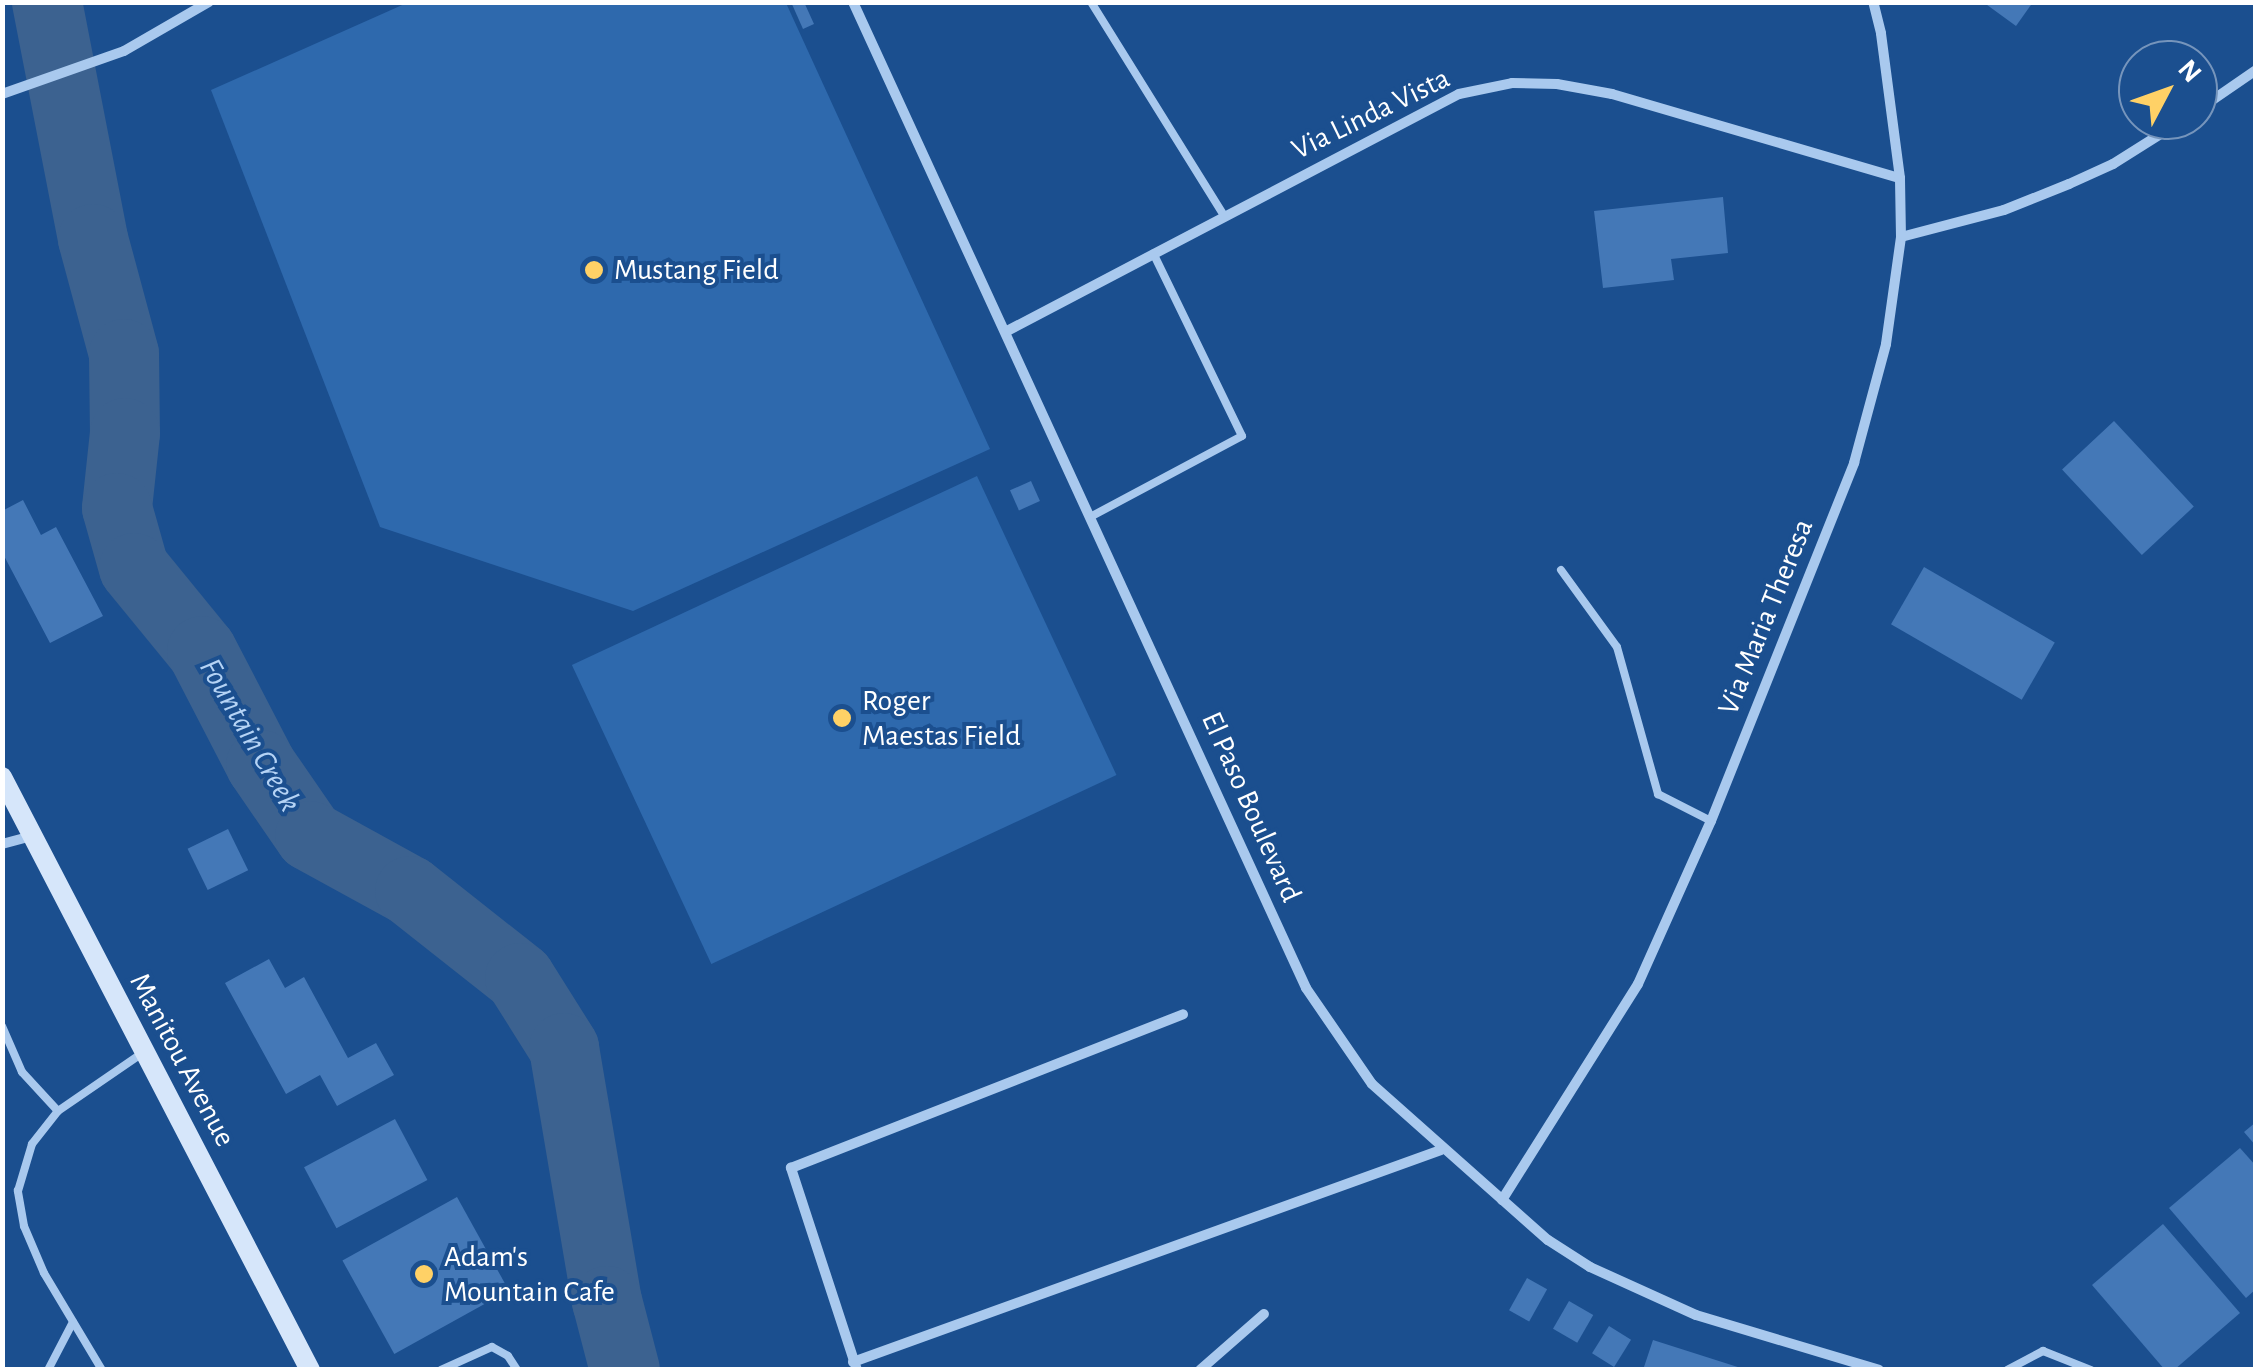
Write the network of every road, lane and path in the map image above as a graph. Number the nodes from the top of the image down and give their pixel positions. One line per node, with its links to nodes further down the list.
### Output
1 (208, 2): 6 (street)
2 (853, 2): 13 (street, El Paso Boulevard)
3 (1091, 2): 10 (lane)
4 (1872, 2): 9 (street, Via Maria Theresa)
5 (2256, 70): 7 (street)
6 (2, 94)
7 (2218, 96)
8 (2151, 140): 11 (street)
9 (1900, 178): 10 (street, Via Linda Vista); 11 (street, Via Maria Theresa)
10 (1224, 216): 12 (street, Via Linda Vista)
11 (1901, 238): 17 (street, Via Maria Theresa)
12 (1154, 253): 13 (street, Via Linda Vista); 14 (lane)
13 (1007, 331): 14 (street, El Paso Boulevard)
14 (1092, 516): 24 (street, El Paso Boulevard)
15 (1561, 570): 17 (lane)
16 (2, 777): 18 (main road, Manitou Avenue)
17 (1711, 821): 25 (street, Via Maria Theresa)
18 (32, 836): 19 (street); 22 (main road, Manitou Avenue)
19 (2, 844)
20 (1183, 1014): 28 (street)
21 (2, 1026): 23 (lane)
22 (145, 1052): 23 (lane); 31 (main road, Manitou Avenue)
23 (58, 1111): 27 (lane)
24 (1441, 1150): 25 (street, El Paso Boulevard); 28 (street)
25 (1502, 1200): 35 (street, El Paso Boulevard)
26 (1264, 1314): 34 (street)
27 (73, 1322): 29 (lane); 30 (lane)
28 (855, 1366)
29 (48, 1370)
30 (102, 1370)
31 (310, 1370)
32 (441, 1370): 33 (lane)
33 (517, 1370)
34 (1200, 1370)
35 (1880, 1370)
36 (2007, 1370): 37 (lane)
37 (2091, 1370)

